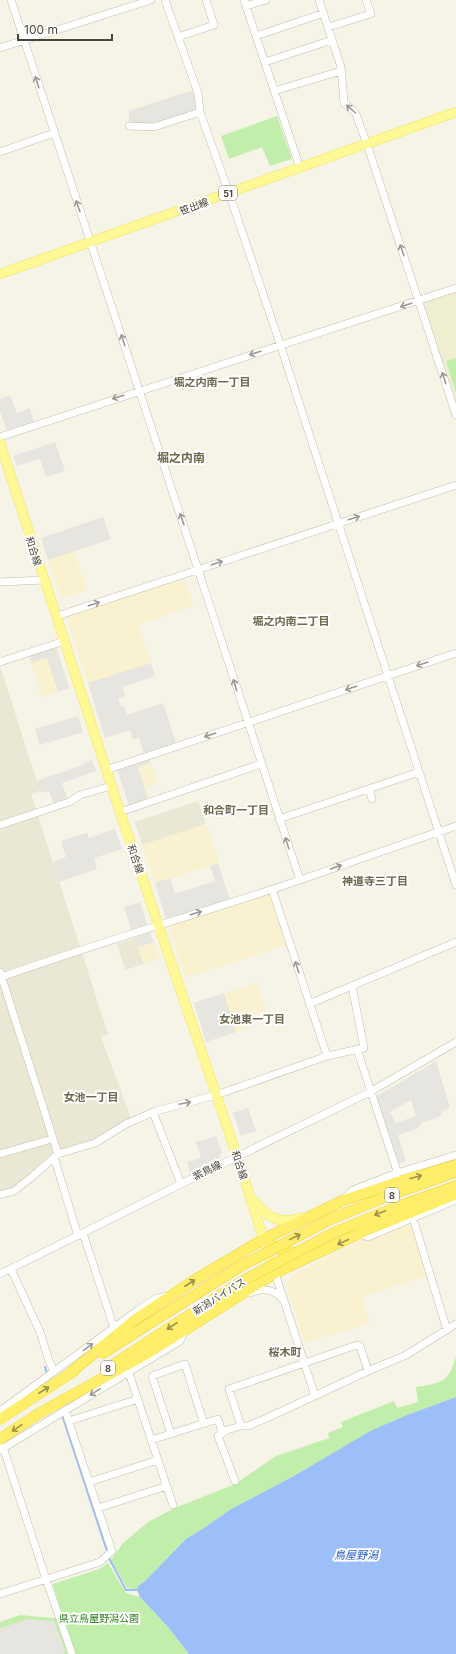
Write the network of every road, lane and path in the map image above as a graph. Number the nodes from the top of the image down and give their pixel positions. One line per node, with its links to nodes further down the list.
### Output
1 (11, 0): 14 (street)
2 (151, 0): 14 (street)
3 (165, 0): 12 (street)
4 (206, 0): 12 (street)
5 (266, 0): 8 (street)
6 (319, 0): 9 (street)
7 (366, 0): 10 (street)
8 (245, 3): 11 (street)
9 (324, 13): 10 (street); 11 (street)
10 (328, 27): 13 (street)
11 (256, 36): 16 (street)
12 (178, 37): 19 (street)
13 (332, 40): 16 (street); 17 (street)
14 (24, 41): 15 (street); 22 (street, one-way to 14)
15 (0, 48)
16 (265, 62): 18 (street)
17 (341, 71): 18 (street); 23 (street, one-way to 17)
18 (274, 91): 25 (street)
19 (200, 112): 21 (street); 26 (street)
20 (456, 112): 23 (main road, 笹出線 / 51)
21 (129, 126)
22 (54, 133): 24 (street); 27 (street, one-way to 22)
23 (367, 144): 25 (main road, 笹出線 / 51); 30 (street, one-way to 23)
24 (0, 152)
25 (300, 168): 26 (main road, 笹出線 / 51)
26 (229, 193): 27 (main road, 笹出線 / 51); 31 (street)
27 (91, 242): 28 (main road, 笹出線 / 51); 32 (street, one-way to 27)
28 (0, 274)
29 (456, 288): 30 (street)
30 (419, 300): 31 (street, one-way to 31); 33 (street, one-way to 30)
31 (280, 344): 32 (street, one-way to 32); 37 (street)
32 (139, 391): 34 (street, one-way to 34); 38 (street, one-way to 32)
33 (456, 415)
34 (0, 437)
35 (0, 443): 39 (main road, 和合線)
36 (456, 485): 37 (street, one-way to 36)
37 (339, 523): 38 (street, one-way to 37); 45 (street)
38 (198, 569): 41 (street, one-way to 38); 46 (street, one-way to 38)
39 (44, 580): 40 (street); 41 (main road, 和合線)
40 (0, 582)
41 (57, 616): 42 (main road, 和合線)
42 (64, 641): 44 (street); 48 (main road, 和合線)
43 (456, 653): 45 (street, one-way to 45)
44 (0, 662)
45 (388, 676): 46 (street, one-way to 46); 49 (street)
46 (247, 722): 47 (street); 48 (street, one-way to 48)
47 (261, 764): 53 (street); 54 (street)
48 (106, 770): 50 (main road, 和合線)
49 (420, 772): 51 (street); 57 (street)
50 (111, 786): 53 (main road, 和合線); 55 (street)
51 (368, 789): 52 (street); 54 (street)
52 (372, 799)
53 (120, 812): 61 (main road, 和合線)
54 (279, 819): 58 (street, one-way to 54)
55 (0, 825)
56 (456, 826): 57 (street)
57 (439, 832): 58 (street, one-way to 57); 59 (street)
58 (300, 880): 60 (street)
59 (456, 885)
60 (272, 890): 61 (street, one-way to 60); 65 (street, one-way to 60)
61 (158, 925): 63 (street); 70 (main road, 和合線)
62 (456, 942): 64 (street)
63 (1, 974): 72 (street)
64 (352, 986): 65 (street); 67 (street)
65 (310, 1004): 68 (street)
66 (456, 1042): 69 (street, 紫鳥線)
67 (357, 1049): 68 (street); 69 (street)
68 (327, 1056): 70 (street)
69 (370, 1092): 76 (street, 紫鳥線); 79 (street)
70 (216, 1095): 71 (street, one-way to 70); 76 (main road, 和合線)
71 (154, 1112): 74 (street); 80 (street)
72 (52, 1139): 73 (street); 74 (street)
73 (0, 1154)
74 (56, 1155): 83 (street); 89 (street)
75 (456, 1155): 79 (street)
76 (237, 1156): 80 (street, 紫鳥線); 84 (main road, 和合線)
77 (456, 1166): 85 (highway, one-way to 77)
78 (456, 1172): 108 (highway, 新潟バイパス / 8, one-way to 78, bridge)
79 (398, 1175): 85 (street)
80 (181, 1184): 89 (street, 紫鳥線)
81 (456, 1186): 113 (highway, 新潟バイパス / 8, one-way to 113, bridge)
82 (456, 1194): 90 (highway)
83 (0, 1195)
84 (250, 1196): 87 (main road); 91 (main road, 和合線)
85 (344, 1200): 87 (highway)
86 (456, 1200): 88 (street)
87 (321, 1211): 91 (highway)
88 (413, 1216): 90 (street); 103 (street)
89 (81, 1234): 93 (street, 紫鳥線); 101 (street)
90 (358, 1234): 92 (highway, one-way to 92)
91 (264, 1240): 92 (highway); 95 (highway); 96 (main road, 和合線)
92 (323, 1251): 96 (highway)
93 (10, 1269): 94 (street, 紫鳥線); 106 (street)
94 (1, 1271)
95 (207, 1273): 96 (highway); 97 (highway, one-way to 95)
96 (275, 1273): 98 (highway); 99 (street)
97 (173, 1294): 101 (street); 108 (highway)
98 (242, 1294): 99 (street); 102 (highway)
99 (284, 1302): 104 (street)
100 (456, 1324): 103 (street)
101 (115, 1330): 106 (street, one-way to 101)
102 (186, 1330): 107 (street); 113 (highway)
103 (447, 1330): 105 (street)
104 (304, 1362): 105 (street); 109 (street); 117 (street)
105 (368, 1370): 109 (street)
106 (54, 1371): 111 (street)
107 (128, 1371): 110 (street); 112 (street, one-way to 112)
108 (69, 1374): 114 (highway, 新潟バイパス / 8, one-way to 108)
109 (315, 1396): 117 (street)
110 (138, 1399): 115 (street); 120 (street)
111 (0, 1410)
112 (65, 1410): 115 (street); 121 (street)
113 (36, 1415): 121 (highway, 新潟バイパス / 8, one-way to 121)
114 (0, 1419)
115 (69, 1421): 124 (street)
116 (204, 1424): 118 (street); 119 (street); 119 (street)
117 (241, 1426): 118 (street)
118 (222, 1432): 123 (street)
119 (171, 1434): 120 (street)
120 (151, 1440): 122 (street)
121 (2, 1446): 128 (street)
122 (158, 1460): 124 (street); 125 (street)
123 (235, 1481)
124 (89, 1482): 127 (street)
125 (167, 1486): 126 (street); 127 (street)
126 (173, 1505)
127 (98, 1508): 128 (street)
128 (46, 1579): 129 (street); 130 (street)
129 (0, 1594)
130 (72, 1654)

